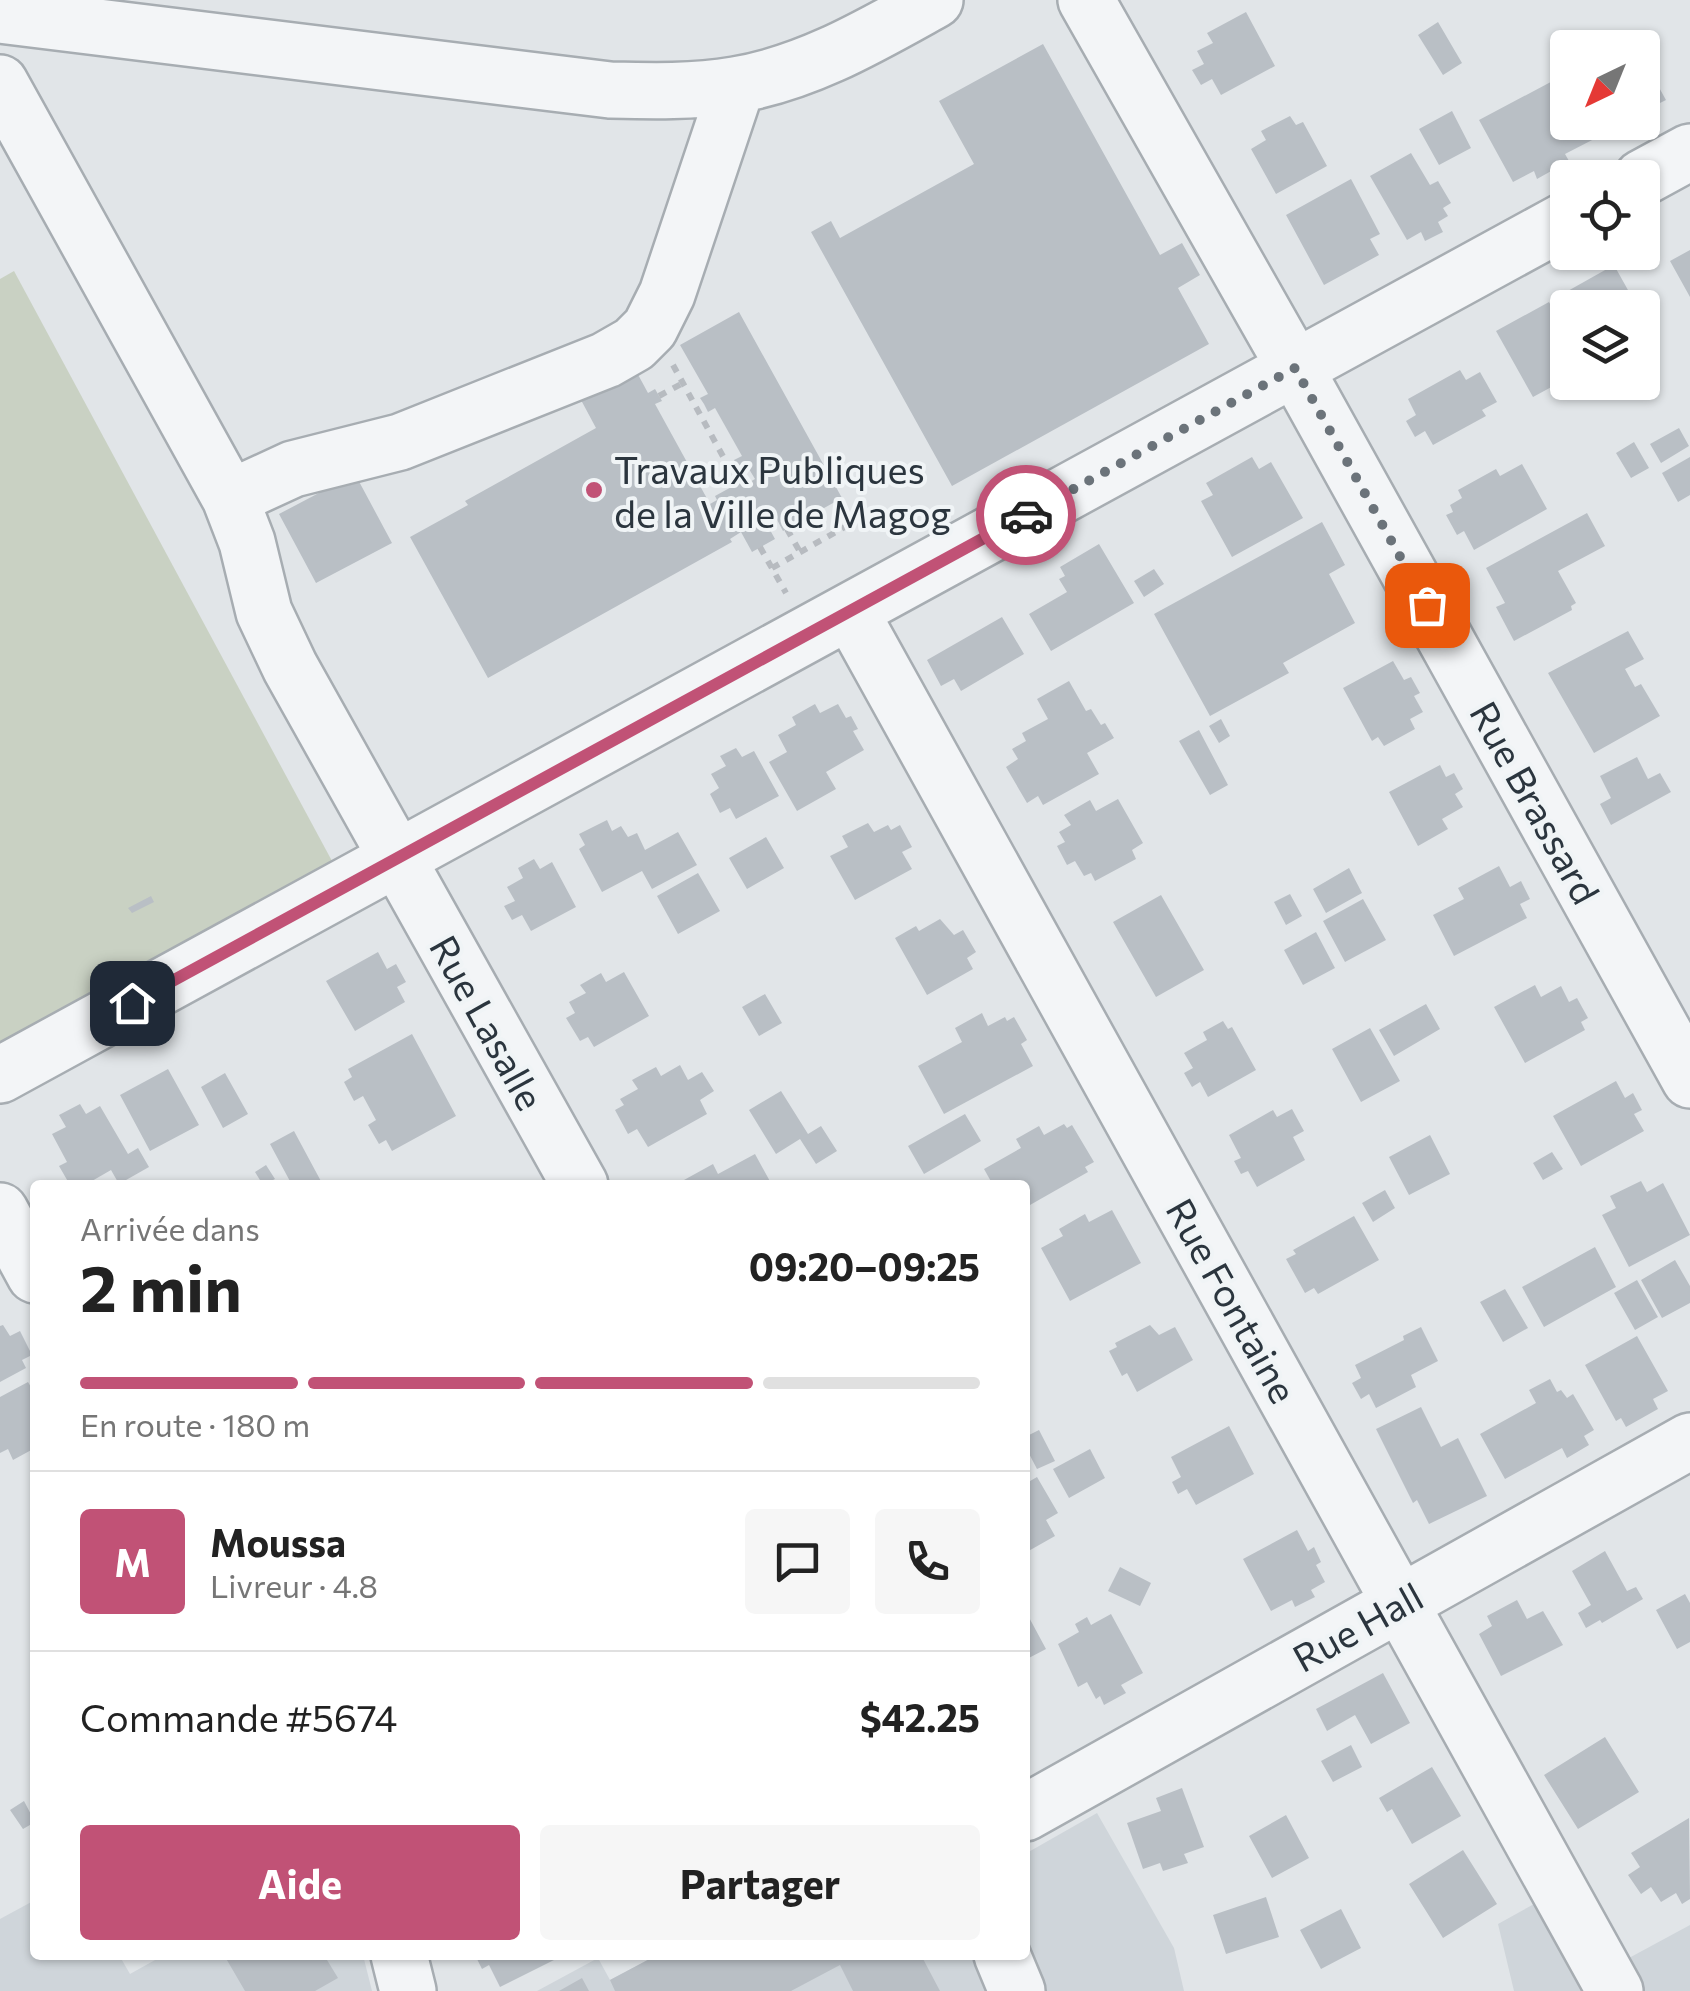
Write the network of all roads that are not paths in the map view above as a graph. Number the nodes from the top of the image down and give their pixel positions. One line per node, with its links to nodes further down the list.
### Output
1 (936, 0): 5 (street)
2 (1086, 0): 9 (street, Rue Brassard)
3 (0, 15): 5 (street)
4 (0, 83): 10 (street, Rue Lasalle)
5 (737, 85): 10 (street)
6 (1690, 152): 7 (street)
7 (1660, 168)
8 (1550, 229): 9 (street)
9 (1295, 368): 11 (street); 14 (street, Rue Brassard)
10 (230, 498): 12 (street, Rue Lasalle)
11 (850, 611): 12 (street); 19 (street, Rue Fontaine)
12 (396, 858): 13 (street); 15 (street, Rue Lasalle)
13 (0, 1075)
14 (1690, 1080)
15 (577, 1180)
16 (0, 1211): 17 (street)
17 (30, 1266)
18 (1690, 1441): 19 (street, Rue Hall)
19 (1400, 1602): 20 (street, Rue Hall); 25 (street, Rue Fontaine)
20 (1030, 1810)
21 (399, 1960): 23 (street)
22 (1004, 1960): 24 (street)
23 (408, 1991)
24 (1017, 1991)
25 (1614, 1991)

